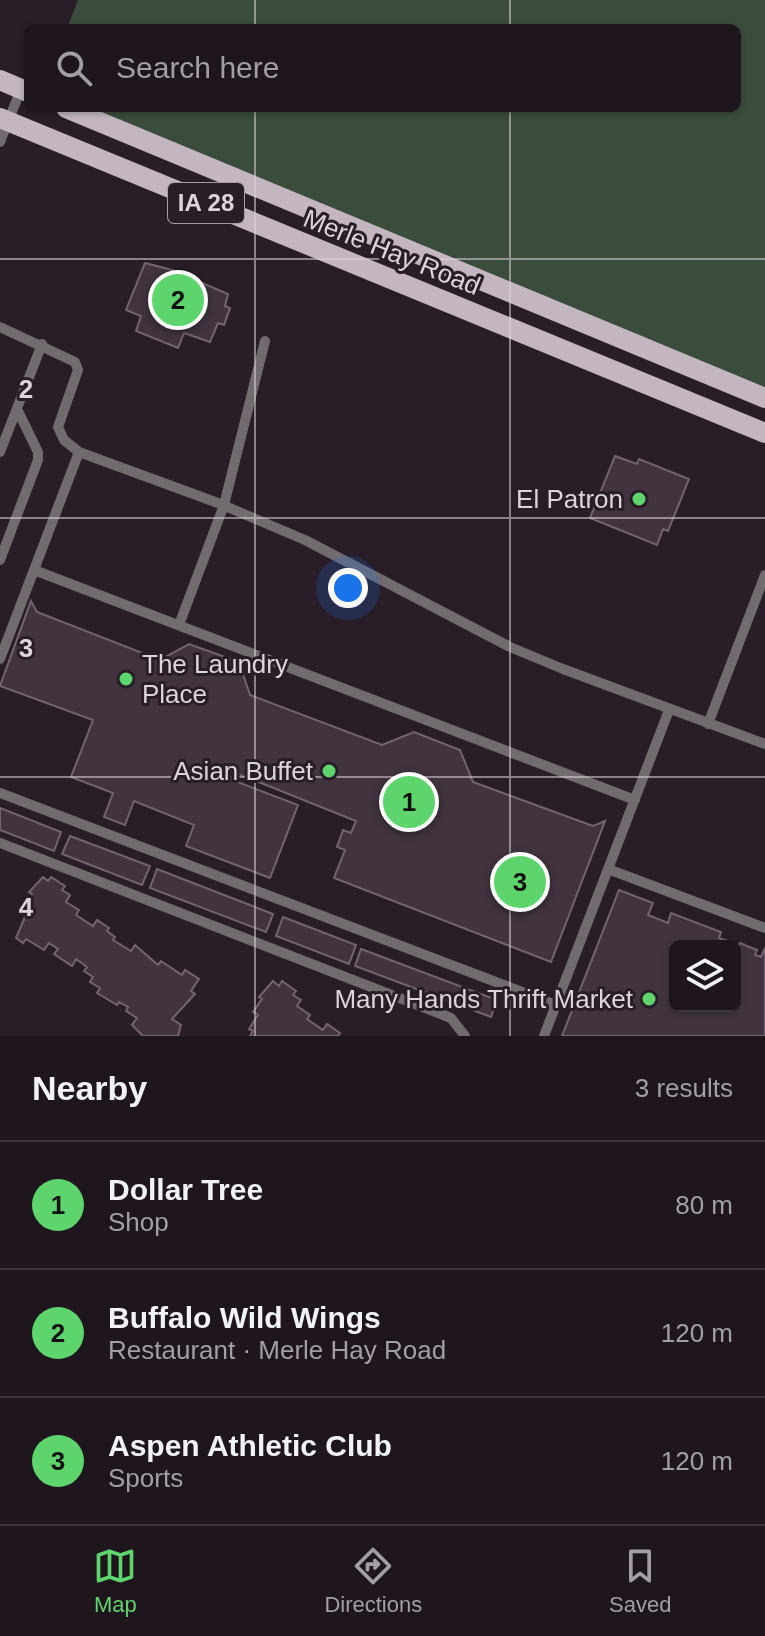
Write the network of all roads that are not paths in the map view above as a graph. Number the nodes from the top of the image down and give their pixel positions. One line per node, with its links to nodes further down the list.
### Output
1 (0, 80): 2 (main road)
2 (24, 91)
3 (24, 92): 5 (lane)
4 (76, 112): 10 (main road, Merle Hay Road / IA 28)
5 (4, 120): 6 (lane); 12 (main road, Merle Hay Road / IA 28)
6 (0, 142)
7 (0, 327): 9 (lane)
8 (265, 341): 15 (lane)
9 (42, 344): 11 (lane); 14 (lane)
10 (765, 398)
11 (17, 409): 13 (lane); 16 (lane)
12 (765, 433)
13 (0, 452)
14 (79, 452): 15 (lane); 17 (lane)
15 (224, 505): 19 (lane); 21 (lane)
16 (0, 560)
17 (34, 570): 19 (lane); 20 (lane)
18 (765, 575): 22 (lane)
19 (179, 625): 25 (lane)
20 (0, 659)
21 (669, 710): 22 (lane); 25 (lane)
22 (708, 724): 23 (lane)
23 (765, 744)
24 (0, 793): 29 (lane)
25 (635, 800): 27 (lane)
26 (0, 843): 30 (lane)
27 (608, 869): 28 (lane); 29 (lane)
28 (765, 928)
29 (556, 1005): 31 (lane)
30 (465, 1036)
31 (544, 1036)

